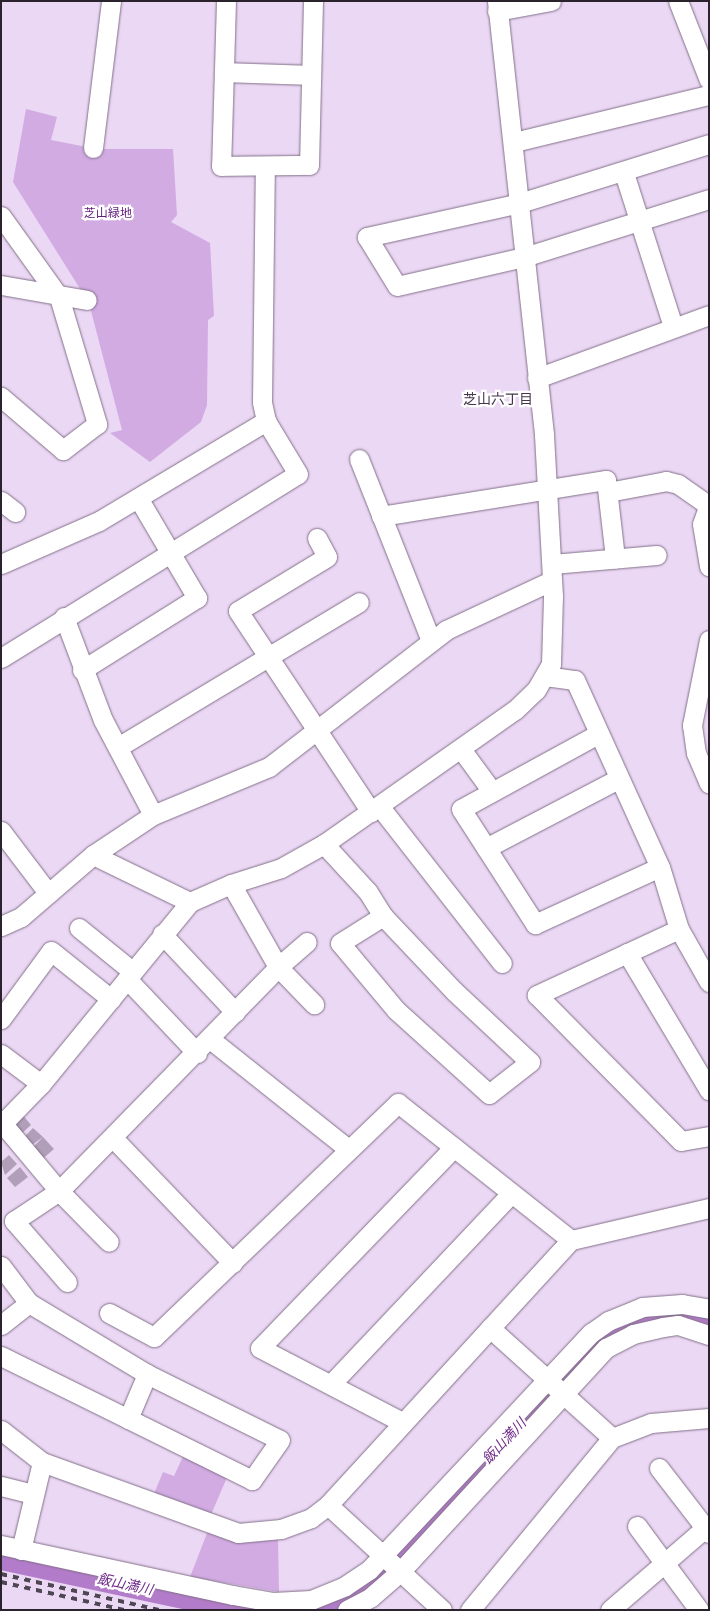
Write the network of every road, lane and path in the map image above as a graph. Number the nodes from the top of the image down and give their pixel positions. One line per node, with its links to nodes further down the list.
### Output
1 (111, 1): 13 (street)
2 (226, 1): 7 (street)
3 (313, 1): 8 (street)
4 (551, 1): 6 (street)
5 (678, 1): 9 (street)
6 (497, 6): 11 (street)
7 (224, 72): 8 (street); 14 (street)
8 (311, 75): 14 (street)
9 (709, 80)
10 (709, 94): 11 (street)
11 (514, 142): 17 (street)
12 (709, 144): 15 (street)
13 (93, 148)
14 (265, 166): 28 (street)
15 (624, 173): 17 (street); 19 (street)
16 (709, 199): 19 (street)
17 (520, 203): 20 (street); 20 (street)
18 (1, 216): 22 (street)
19 (638, 221): 20 (street); 25 (street)
20 (524, 257): 26 (street)
21 (1, 285): 22 (street)
22 (58, 297): 23 (street); 27 (street)
23 (87, 300)
24 (709, 315): 25 (street)
25 (673, 327): 26 (street)
26 (537, 378): 30 (street)
27 (1, 398)
28 (266, 421): 32 (street); 37 (street)
29 (359, 459): 34 (street)
30 (549, 488): 31 (street); 34 (street); 42 (street)
31 (608, 492): 33 (street); 39 (street)
32 (138, 498): 37 (street); 40 (street)
33 (708, 504): 35 (street)
34 (382, 516): 46 (street)
35 (705, 525): 41 (street)
36 (317, 538): 47 (street)
37 (169, 551): 44 (street); 49 (street)
38 (657, 555): 39 (street)
39 (615, 558): 42 (street)
40 (1, 564)
41 (709, 566)
42 (552, 572): 46 (street); 50 (street)
43 (359, 602): 47 (street)
44 (64, 617): 48 (street); 49 (street)
45 (709, 640): 56 (street)
46 (431, 641): 51 (street)
47 (269, 656): 51 (street); 53 (street)
48 (1, 658)
49 (82, 670): 53 (street)
50 (545, 676): 52 (street); 54 (street)
51 (321, 731): 58 (street); 59 (street)
52 (598, 734): 55 (street); 57 (street)
53 (118, 747): 59 (street)
54 (461, 749): 57 (street); 58 (street)
55 (618, 779): 62 (street); 64 (street)
56 (709, 783)
57 (491, 790): 62 (street)
58 (376, 810): 61 (street); 75 (street)
59 (153, 815): 63 (street)
60 (1, 831): 66 (street)
61 (324, 844): 65 (street); 68 (street)
62 (486, 848): 64 (street)
63 (93, 855): 66 (street); 67 (street)
64 (660, 867): 71 (street)
65 (231, 884): 67 (street); 76 (street)
66 (48, 893): 69 (street)
67 (190, 902): 72 (street)
68 (382, 916): 68 (street)
69 (4, 918)
70 (79, 928): 77 (street)
71 (679, 929): 74 (street); 78 (street)
72 (162, 934): 77 (street); 81 (street)
73 (307, 942): 76 (street)
74 (627, 953): 87 (street); 89 (street)
75 (502, 963)
76 (278, 967): 80 (street); 81 (street)
77 (130, 975): 79 (street); 84 (street)
78 (709, 982)
79 (111, 999): 82 (street); 86 (street)
80 (314, 1004)
81 (234, 1012): 83 (street)
82 (1, 1019)
83 (210, 1039): 84 (street); 92 (street)
84 (197, 1053): 90 (street)
85 (1, 1054): 86 (street)
86 (41, 1084): 88 (street)
87 (709, 1090)
88 (2, 1124): 93 (street)
89 (709, 1136)
90 (113, 1138): 93 (street); 98 (street)
91 (454, 1147): 92 (street); 94 (street); 109 (street)
92 (347, 1148): 98 (street)
93 (59, 1191): 97 (street); 100 (street)
94 (511, 1194): 96 (street); 109 (street)
95 (708, 1210): 96 (street)
96 (571, 1240): 105 (street)
97 (109, 1242)
98 (233, 1263): 103 (street)
99 (1, 1266): 101 (street)
100 (66, 1282)
101 (29, 1303): 104 (street); 108 (street)
102 (709, 1309): 110 (street)
103 (109, 1313)
104 (1, 1325)
105 (490, 1328): 110 (street); 113 (street)
106 (709, 1334): 110 (street)
107 (1, 1356): 112 (street)
108 (147, 1374): 112 (street); 112 (street)
109 (332, 1383): 113 (street)
110 (555, 1388): 115 (street); 126 (street)
111 (709, 1418): 115 (street)
112 (128, 1419)
113 (402, 1422): 120 (street)
114 (1, 1430): 116 (street)
115 (612, 1438): 131 (street)
116 (42, 1462): 119 (street); 120 (street)
117 (659, 1468): 122 (street)
118 (1, 1486): 119 (street)
119 (32, 1494): 124 (street)
120 (328, 1505): 126 (street)
121 (637, 1526): 125 (street)
122 (707, 1531): 125 (street)
123 (1, 1545): 124 (street)
124 (21, 1550): 127 (street)
125 (664, 1563): 128 (street); 132 (street)
126 (391, 1565): 127 (street); 129 (street); 130 (street)
127 (231, 1602)
128 (615, 1608)
129 (347, 1610)
130 (442, 1610)
131 (470, 1610)
132 (699, 1610)

